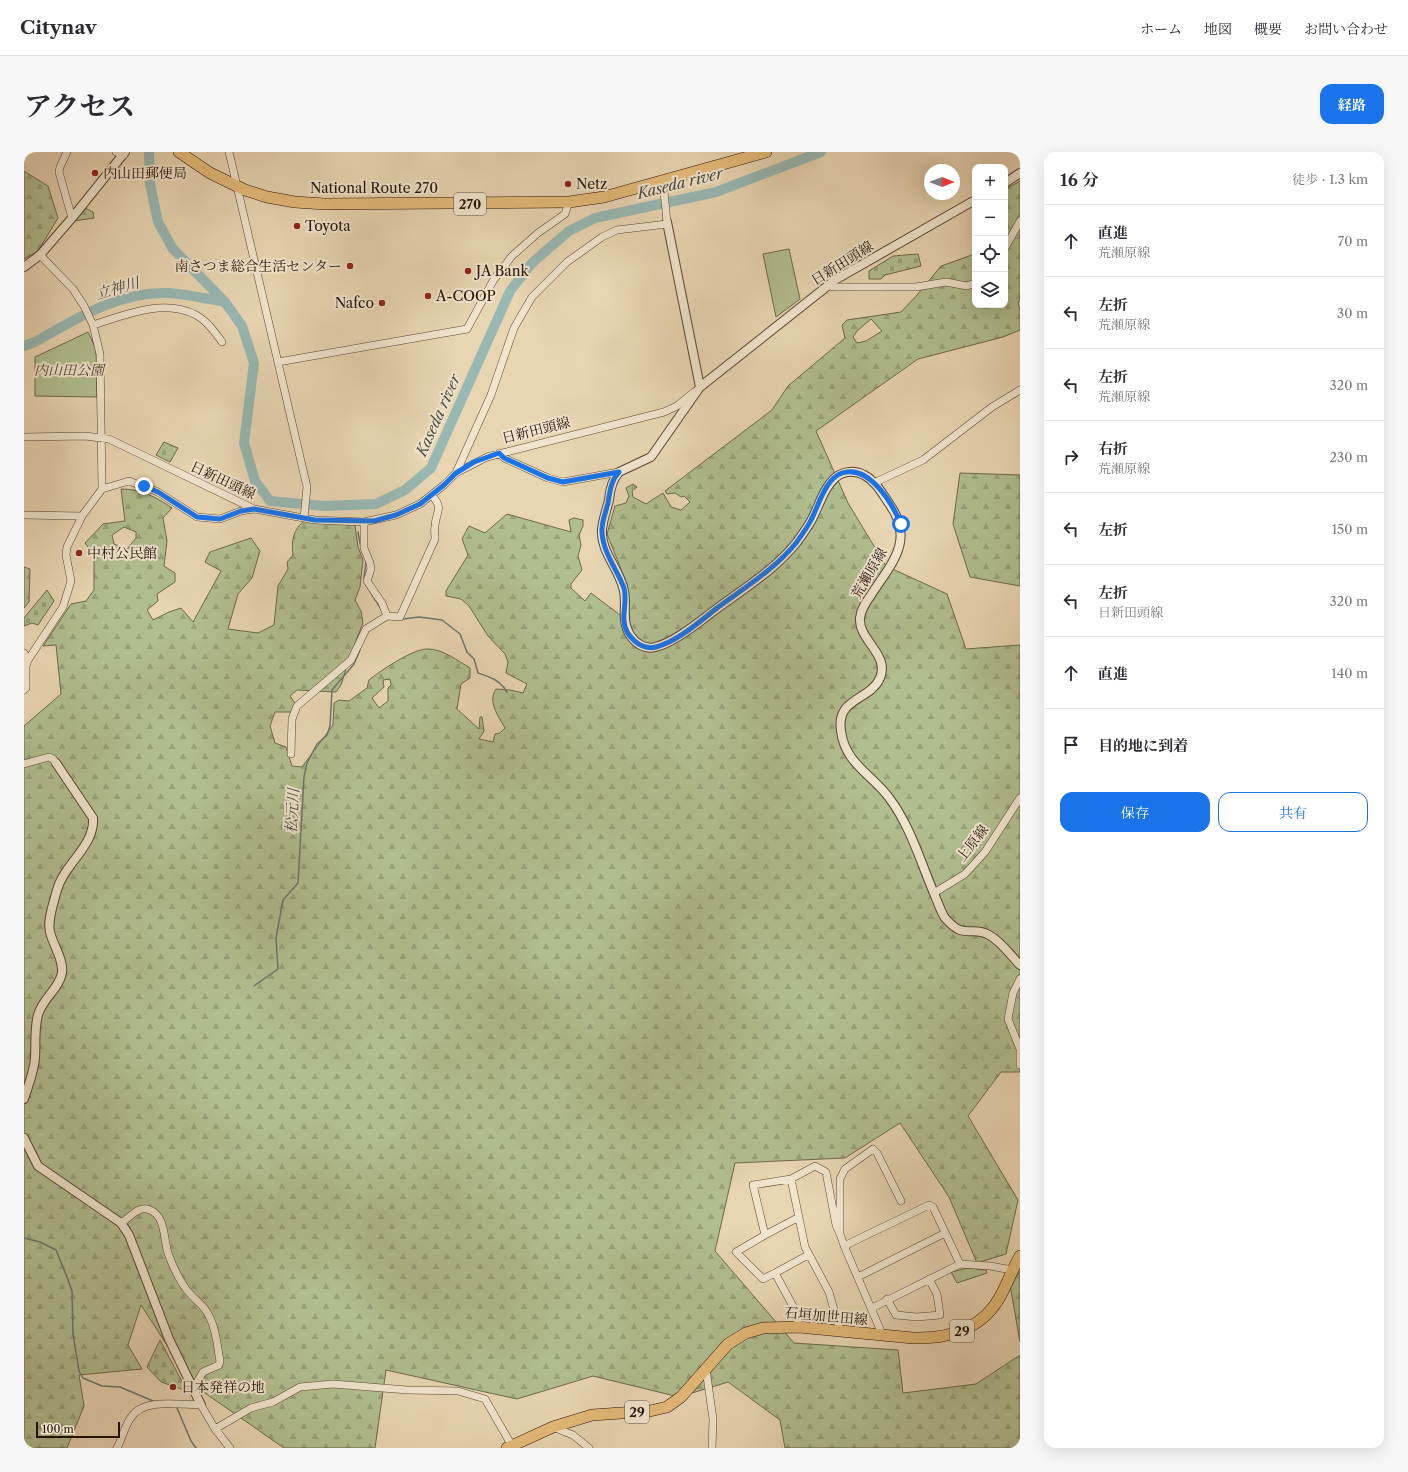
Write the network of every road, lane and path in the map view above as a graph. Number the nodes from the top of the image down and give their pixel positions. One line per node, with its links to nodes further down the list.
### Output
1 (67, 152): 12 (street)
2 (180, 152): 9 (main road, National Route 270 / 270)
3 (229, 152): 9 (street)
4 (766, 152): 8 (main road, National Route 270 / 270)
5 (121, 153): 12 (street)
6 (1020, 173): 7 (street)
7 (1008, 181)
8 (664, 184): 10 (main road, National Route 270 / 270); 14 (street)
9 (236, 186): 10 (main road, National Route 270 / 270); 22 (street)
10 (569, 202): 22 (street)
11 (972, 202): 19 (street, 日新田頭線)
12 (72, 218): 16 (street)
13 (1020, 221): 15 (street)
14 (667, 223): 23 (street); 29 (street)
15 (1008, 243)
16 (40, 255): 17 (street); 20 (street)
17 (24, 267)
18 (972, 284): 19 (street)
19 (828, 286): 23 (street, 日新田頭線)
20 (92, 323): 21 (street); 26 (street)
21 (222, 342)
22 (278, 362): 36 (street)
23 (700, 387): 27 (street, 日新田頭線); 28 (street)
24 (1020, 390): 30 (street)
25 (24, 437): 26 (street, 日新田頭線)
26 (102, 438): 31 (street); 33 (street, 日新田頭線)
27 (499, 453): 28 (street); 29 (street, 日新田頭線)
28 (619, 472): 30 (street, 荒瀬原線)
29 (456, 473): 32 (street, 日新田頭線)
30 (874, 483): 46 (street, 荒瀬原線)
31 (102, 489): 33 (street); 35 (street)
32 (432, 495): 37 (street, 日新田頭線); 38 (street)
33 (254, 509): 36 (street, 日新田頭線)
34 (24, 515): 35 (street)
35 (82, 516): 40 (street)
36 (304, 517): 37 (street, 日新田頭線)
37 (364, 522): 38 (street)
38 (387, 616): 42 (street)
39 (24, 653): 40 (street)
40 (28, 660): 41 (street)
41 (24, 690)
42 (291, 754)
43 (56, 763): 44 (street); 51 (street)
44 (24, 764)
45 (1020, 798): 46 (street, 上原線)
46 (934, 893): 47 (street, 荒瀬原線)
47 (1020, 965)
48 (1020, 979): 49 (street)
49 (1020, 1050): 50 (street)
50 (1020, 1064)
51 (24, 1099)
52 (24, 1138): 56 (street)
53 (791, 1179): 55 (street); 58 (street); 59 (street)
54 (900, 1201): 58 (street)
55 (799, 1217): 59 (street); 61 (street)
56 (121, 1223): 74 (street); 74 (street)
57 (945, 1233): 60 (street); 63 (street); 66 (street)
58 (840, 1234): 60 (street)
59 (765, 1235): 65 (street)
60 (845, 1248): 66 (street)
61 (808, 1255): 65 (street); 71 (street)
62 (1020, 1256): 64 (main road, 石垣加世田線 / 29)
63 (960, 1264): 64 (street); 67 (street)
64 (1012, 1270): 72 (main road, 石垣加世田線 / 29)
65 (775, 1273): 70 (street)
66 (858, 1277): 69 (street)
67 (929, 1279): 68 (street); 68 (street)
68 (887, 1300): 69 (street)
69 (872, 1308): 72 (street)
70 (799, 1326): 71 (main road, 石垣加世田線 / 29); 73 (main road, 石垣加世田線 / 29)
71 (840, 1331): 72 (main road, 石垣加世田線 / 29)
72 (883, 1336)
73 (706, 1369): 76 (main road, 石垣加世田線 / 29); 82 (street)
74 (193, 1389): 75 (street)
75 (201, 1405): 77 (street); 79 (street)
76 (553, 1427): 78 (main road, 石垣加世田線 / 29); 81 (street)
77 (215, 1429): 78 (street); 80 (street)
78 (509, 1447)
79 (117, 1448)
80 (230, 1448)
81 (588, 1448)
82 (712, 1448)

